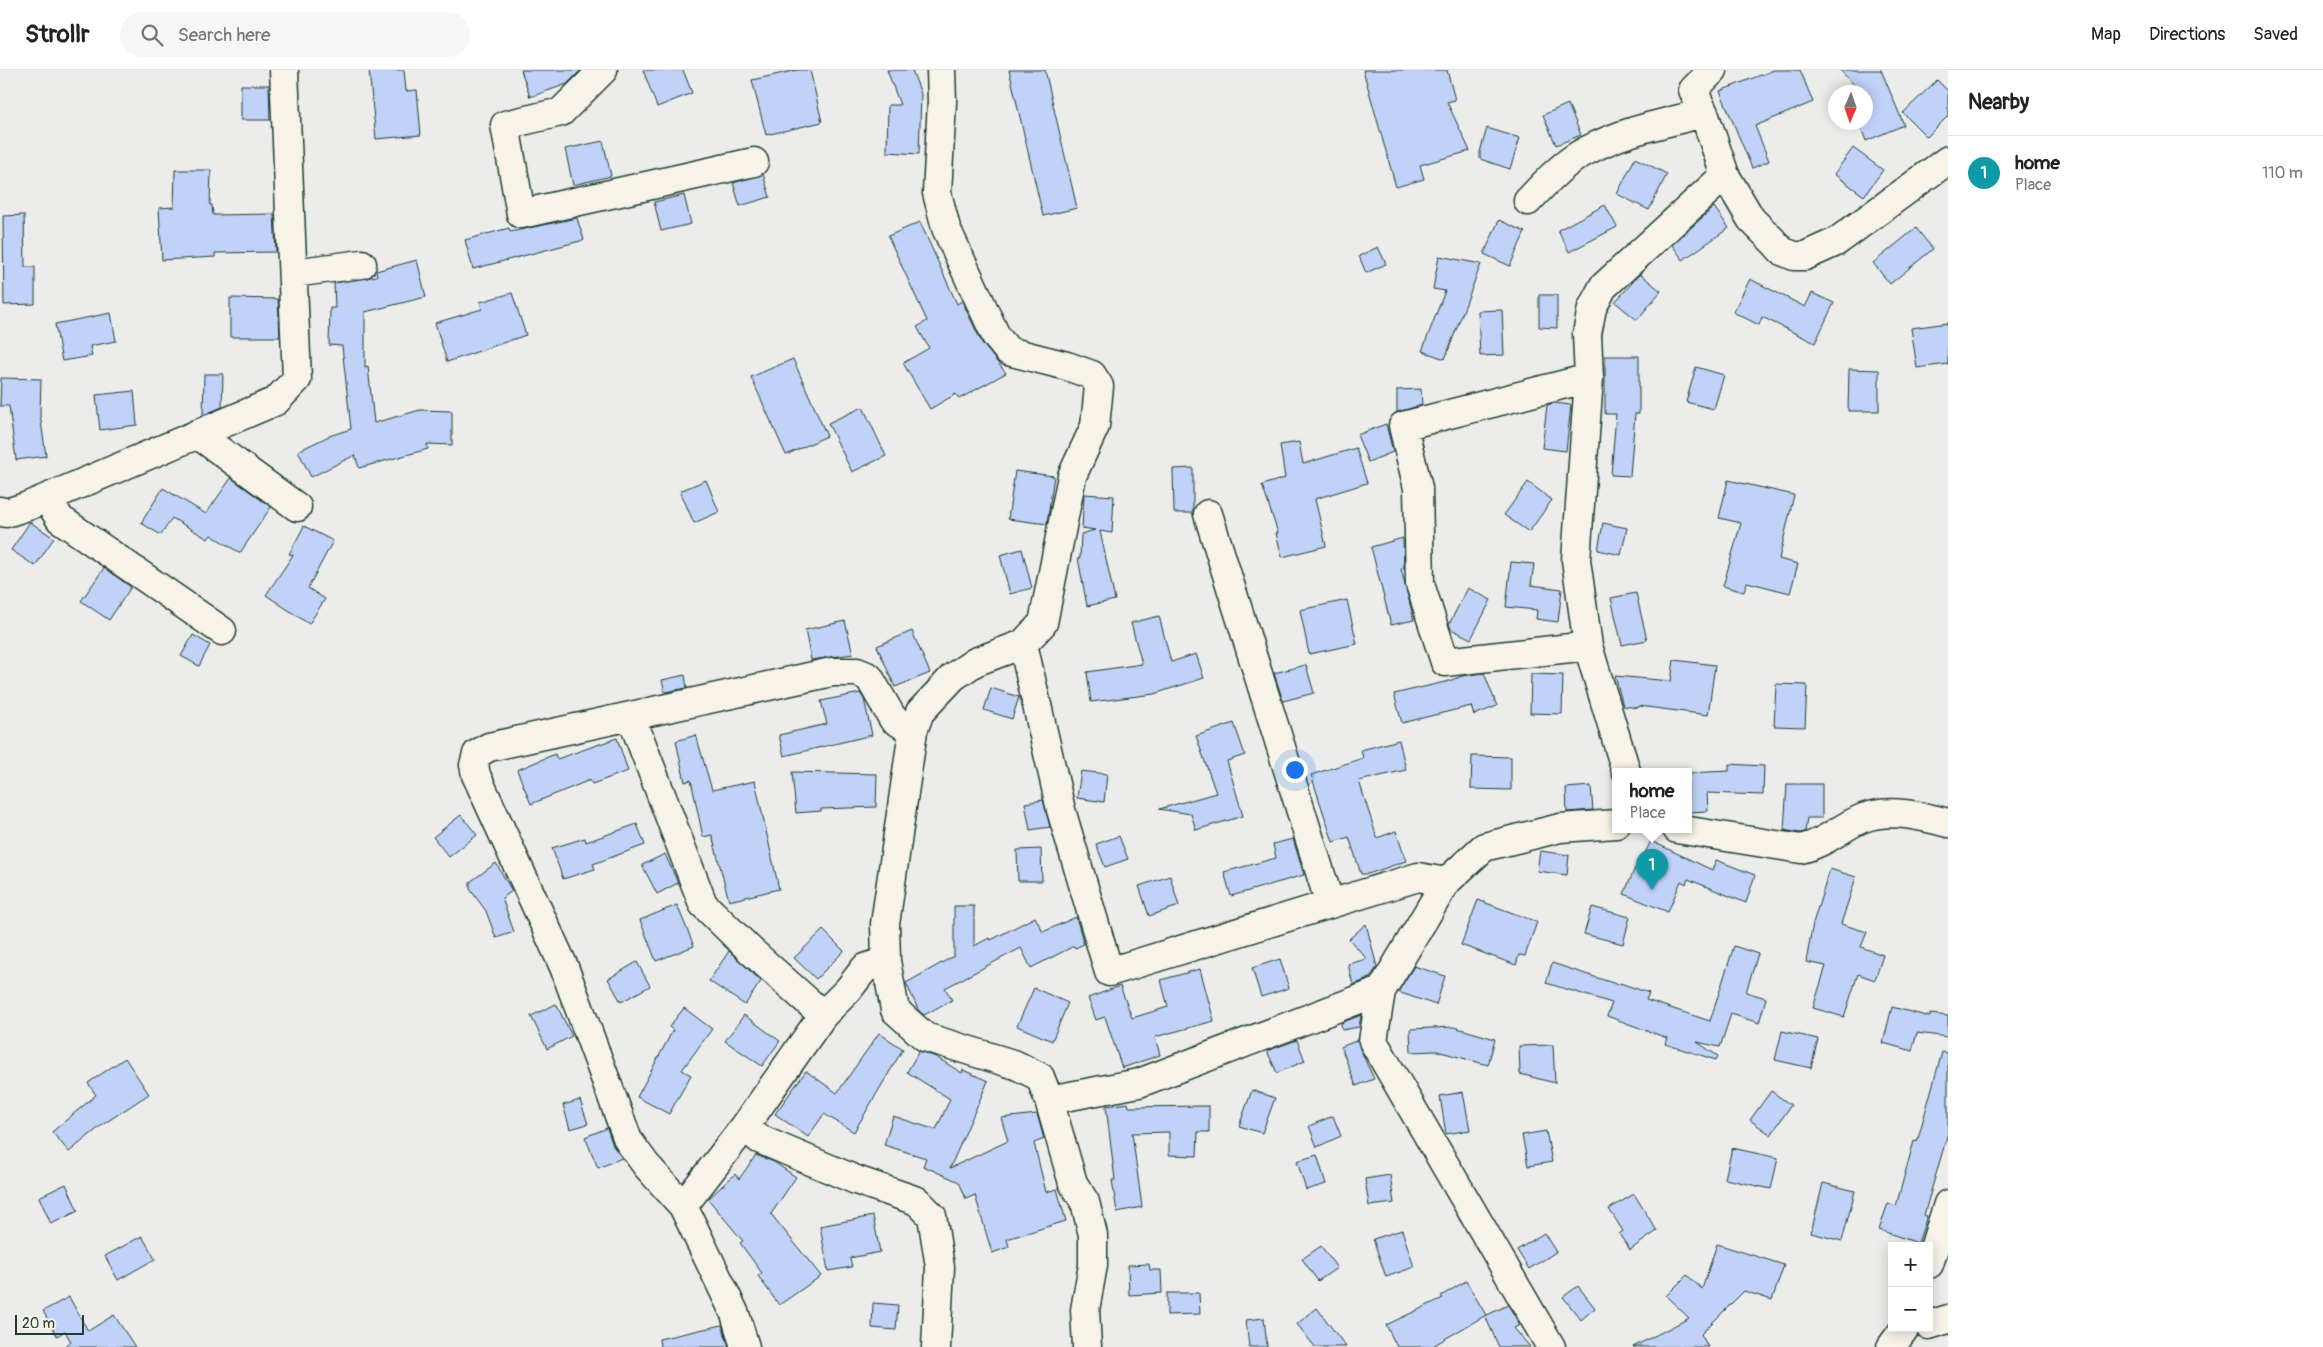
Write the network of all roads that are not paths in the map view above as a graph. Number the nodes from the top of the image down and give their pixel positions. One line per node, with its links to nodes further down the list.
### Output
1 (284, 70): 11 (street)
2 (603, 70): 7 (street)
3 (941, 70): 19 (street)
4 (1714, 70): 5 (street)
5 (1695, 91): 8 (street); 9 (street)
6 (1948, 160): 8 (street)
7 (754, 162)
8 (1725, 175): 12 (street)
9 (1528, 201)
10 (362, 264): 11 (street)
11 (293, 273): 13 (street)
12 (1589, 378): 20 (street); 20 (street)
13 (197, 434): 14 (street); 15 (street)
14 (47, 498): 16 (street); 18 (street)
15 (297, 507)
16 (0, 510)
17 (1208, 514): 28 (street)
18 (222, 631)
19 (1024, 644): 22 (street); 28 (street)
20 (1588, 646): 23 (street)
21 (631, 716): 22 (street); 31 (street); 35 (street)
22 (913, 731): 29 (street)
23 (1625, 768)
24 (1948, 823): 26 (street)
25 (1612, 824): 27 (street)
26 (1692, 831)
27 (1446, 882): 28 (street); 30 (street)
28 (1330, 904)
29 (886, 961): 31 (street); 32 (street)
30 (1381, 991): 32 (street); 42 (street)
31 (823, 1015): 33 (street)
32 (1049, 1100): 41 (street)
33 (745, 1126): 35 (street); 40 (street)
34 (1948, 1204): 36 (street)
35 (683, 1206): 39 (street)
36 (1933, 1251)
37 (1948, 1319): 38 (street)
38 (1933, 1323)
39 (745, 1347)
40 (936, 1347)
41 (1087, 1347)
42 (1552, 1347)

